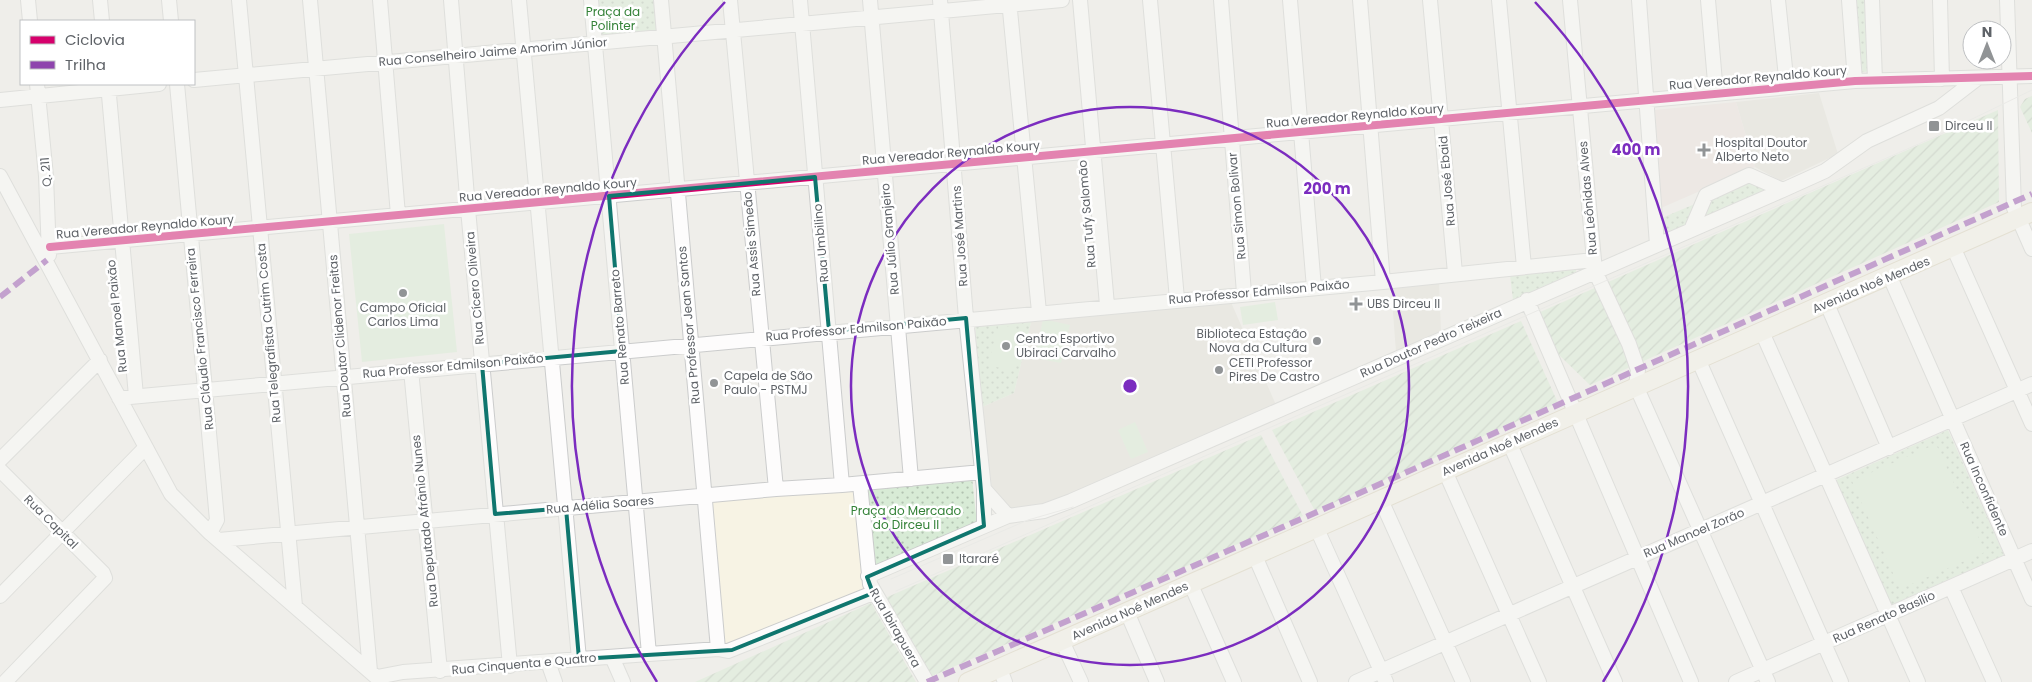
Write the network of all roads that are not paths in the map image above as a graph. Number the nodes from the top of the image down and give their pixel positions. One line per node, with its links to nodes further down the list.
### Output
1 (28, 0): 33 (street)
2 (100, 0): 34 (street)
3 (169, 0): 35 (street)
4 (239, 0): 44 (street, Rua Telegrafista Cutrim Costa)
5 (310, 0): 43 (street, Rua Doutor Clidenor Freitas)
6 (380, 0): 42 (street)
7 (451, 0): 41 (street, Rua Cícero Oliveira)
8 (519, 0): 40 (street)
9 (591, 0): 39 (street, Rua Renato Barreto)
10 (661, 0): 38 (street, Rua Professor Jean Santos)
11 (730, 0): 37 (street, Rua Assis Simeão)
12 (800, 0): 36 (street, Rua Umbilino)
13 (870, 0): 32 (street, Rua Júlio Granjeiro)
14 (1062, 0): 30 (street, Rua Conselheiro Jaime Amorim Júnior)
15 (1080, 0): 67 (street, Rua Tufy Salomão)
16 (1150, 0): 66 (street)
17 (1221, 0): 65 (street, Rua Simon Bolivar)
18 (1290, 0): 64 (street)
19 (1360, 0): 63 (street)
20 (1430, 0): 62 (street, Rua José Ebaid)
21 (1499, 0): 61 (street)
22 (1570, 0): 60 (street, Rua Leônidas Alves)
23 (1639, 0): 59 (street)
24 (1708, 0): 57 (street)
25 (1778, 0): 55 (street)
26 (1849, 0): 51 (street)
27 (1872, 0): 50 (street)
28 (1940, 0): 48 (street)
29 (2007, 0): 47 (street)
30 (1009, 2): 31 (street, Rua Conselheiro Jaime Amorim Júnior); 68 (street)
31 (941, 6): 32 (street, Rua Conselheiro Jaime Amorim Júnior); 69 (street, Rua José Martins)
32 (872, 18): 36 (street, Rua Conselheiro Jaime Amorim Júnior); 70 (street, Rua Júlio Granjeiro)
33 (30, 20)
34 (102, 20)
35 (171, 20)
36 (802, 24): 37 (street, Rua Conselheiro Jaime Amorim Júnior); 72 (street, Rua Umbilino)
37 (733, 30): 38 (street, Rua Conselheiro Jaime Amorim Júnior); 73 (street, Rua Assis Simeão)
38 (664, 37): 39 (street, Rua Conselheiro Jaime Amorim Júnior); 74 (street, Rua Professor Jean Santos)
39 (595, 42): 40 (street, Rua Conselheiro Jaime Amorim Júnior); 76 (street, Rua Renato Barreto)
40 (524, 49): 41 (street, Rua Conselheiro Jaime Amorim Júnior); 77 (street)
41 (456, 56): 42 (street, Rua Conselheiro Jaime Amorim Júnior); 78 (street, Rua Cícero Oliveira)
42 (386, 62): 43 (street, Rua Conselheiro Jaime Amorim Júnior); 79 (street)
43 (316, 69): 44 (street, Rua Conselheiro Jaime Amorim Júnior); 81 (street, Rua Doutor Clidenor Freitas)
44 (246, 75): 49 (street, Rua Conselheiro Jaime Amorim Júnior); 82 (street, Rua Telegrafista Cutrim Costa)
45 (2031, 76): 47 (street, Rua Vereador Reynaldo Koury)
46 (1978, 78): 47 (street, Rua Vereador Reynaldo Koury); 48 (street, Rua Vereador Reynaldo Koury); 75 (street, Rua Doutor Pedro Teixeira)
47 (2009, 78): 80 (street)
48 (1942, 79): 50 (street, Rua Vereador Reynaldo Koury)
49 (195, 80)
50 (1875, 80): 51 (street, Rua Vereador Reynaldo Koury)
51 (1854, 81): 55 (street, Rua Vereador Reynaldo Koury)
52 (134, 85): 54 (street)
53 (177, 85): 84 (street, Rua Cláudio Francisco Ferreira)
54 (108, 86): 56 (street); 85 (street, Rua Manoel Paixão)
55 (1787, 87): 57 (street, Rua Vereador Reynaldo Koury)
56 (37, 90): 58 (street); 89 (street, Q. 211)
57 (1716, 94): 59 (street, Rua Vereador Reynaldo Koury)
58 (0, 100)
59 (1648, 100): 60 (street, Rua Vereador Reynaldo Koury); 86 (street)
60 (1580, 106): 61 (street, Rua Vereador Reynaldo Koury); 90 (street, Rua Leônidas Alves)
61 (1510, 113): 62 (street, Rua Vereador Reynaldo Koury); 91 (street)
62 (1441, 119): 63 (street, Rua Vereador Reynaldo Koury); 92 (street, Rua José Ebaid)
63 (1371, 125): 64 (street, Rua Vereador Reynaldo Koury); 94 (street)
64 (1302, 132): 65 (street, Rua Vereador Reynaldo Koury); 95 (street)
65 (1231, 138): 66 (street, Rua Vereador Reynaldo Koury); 96 (street, Rua Simon Bolivar)
66 (1163, 145): 67 (street, Rua Vereador Reynaldo Koury); 97 (street)
67 (1092, 151): 68 (street, Rua Vereador Reynaldo Koury); 100 (street, Rua Tufy Salomão)
68 (1024, 158): 69 (street, Rua Vereador Reynaldo Koury); 101 (street)
69 (955, 164): 70 (street, Rua Vereador Reynaldo Koury); 102 (street, Rua José Martins)
70 (884, 170): 72 (street, Rua Vereador Reynaldo Koury); 103 (street, Rua Júlio Granjeiro)
71 (0, 176): 89 (street)
72 (815, 177): 73 (street, Rua Vereador Reynaldo Koury); 104 (street, Rua Umbilino)
73 (746, 183): 74 (street, Rua Vereador Reynaldo Koury); 106 (street, Rua Assis Simeão)
74 (677, 190): 76 (street, Rua Vereador Reynaldo Koury); 107 (street, Rua Professor Jean Santos)
75 (1783, 190): 83 (street, Rua Doutor Pedro Teixeira); 83 (street)
76 (608, 196): 77 (street, Rua Vereador Reynaldo Koury); 108 (street, Rua Renato Barreto)
77 (538, 202): 78 (street, Rua Vereador Reynaldo Koury); 109 (street)
78 (468, 209): 79 (street, Rua Vereador Reynaldo Koury); 112 (street, Rua Cícero Oliveira)
79 (398, 215): 81 (street, Rua Vereador Reynaldo Koury)
80 (2025, 216): 87 (main road, Avenida Noé Mendes); 88 (street)
81 (330, 221): 82 (street, Rua Vereador Reynaldo Koury); 114 (street, Rua Doutor Clidenor Freitas)
82 (260, 228): 84 (street, Rua Vereador Reynaldo Koury); 115 (street, Rua Telegrafista Cutrim Costa)
83 (1691, 230): 86 (street, Rua Doutor Pedro Teixeira)
84 (190, 234): 85 (street, Rua Vereador Reynaldo Koury); 118 (street, Rua Cláudio Francisco Ferreira)
85 (121, 241): 89 (street, Rua Vereador Reynaldo Koury); 120 (street, Rua Manoel Paixão)
86 (1657, 245): 90 (street, Rua Doutor Pedro Teixeira)
87 (1954, 248): 93 (main road, Avenida Noé Mendes); 119 (street)
88 (2032, 249)
89 (49, 254): 111 (street)
90 (1594, 266): 91 (street, Rua Professor Edmilson Paixão); 98 (street, Rua Doutor Pedro Teixeira); 117 (street, Rua Leônidas Alves)
91 (1524, 267): 92 (street, Rua Professor Edmilson Paixão)
92 (1455, 273): 94 (street, Rua Professor Edmilson Paixão)
93 (1890, 277): 99 (main road, Avenida Noé Mendes); 123 (street, Rua Inconfidente)
94 (1383, 282): 95 (street, Rua Professor Edmilson Paixão)
95 (1314, 288): 96 (street, Rua Professor Edmilson Paixão)
96 (1244, 293): 97 (street, Rua Professor Edmilson Paixão)
97 (1177, 299): 100 (street, Rua Professor Edmilson Paixão)
98 (1527, 300): 122 (street); 144 (street, Rua Doutor Pedro Teixeira)
99 (1827, 304): 105 (main road, Avenida Noé Mendes); 127 (street)
100 (1107, 305): 101 (street, Rua Professor Edmilson Paixão)
101 (1039, 312): 102 (street, Rua Professor Edmilson Paixão)
102 (966, 318): 103 (street, Rua Professor Edmilson Paixão); 131 (street, Rua José Martins)
103 (898, 325): 104 (street, Rua Professor Edmilson Paixão); 133 (street, Rua Júlio Granjeiro)
104 (829, 331): 106 (street, Rua Professor Edmilson Paixão); 135 (street, Rua Umbilino)
105 (1762, 332): 110 (main road, Avenida Noé Mendes); 132 (street)
106 (761, 338): 107 (street, Rua Professor Edmilson Paixão); 136 (street, Rua Assis Simeão)
107 (691, 344): 108 (street, Rua Professor Edmilson Paixão); 138 (street, Rua Professor Jean Santos)
108 (622, 351): 109 (street, Rua Professor Edmilson Paixão); 140 (street, Rua Renato Barreto)
109 (552, 357): 112 (street, Rua Professor Edmilson Paixão); 142 (street)
110 (1698, 359): 117 (main road, Avenida Noé Mendes); 141 (street)
111 (100, 360): 121 (street); 128 (street)
112 (482, 364): 113 (street, Rua Professor Edmilson Paixão); 143 (street, Rua Cícero Oliveira)
113 (411, 370): 114 (street, Rua Professor Edmilson Paixão); 145 (street, Rua Deputado Afrânio Nunes)
114 (344, 377): 115 (street, Rua Professor Edmilson Paixão); 147 (street, Rua Doutor Clidenor Freitas)
115 (274, 383): 118 (street, Rua Professor Edmilson Paixão); 151 (street, Rua Telegrafista Cutrim Costa)
116 (2032, 384): 119 (street, Rua Manoel Zorão)
117 (1636, 386): 122 (main road, Avenida Noé Mendes); 149 (street)
118 (205, 390): 120 (street, Rua Professor Edmilson Paixão); 152 (street, Rua Cláudio Francisco Ferreira)
119 (2018, 391): 123 (street, Rua Manoel Zorão); 124 (street)
120 (136, 396): 121 (street, Rua Professor Edmilson Paixão)
121 (119, 398): 126 (street)
122 (1576, 413): 125 (main road, Avenida Noé Mendes); 155 (street)
123 (1953, 420): 127 (street, Rua Manoel Zorão); 156 (street, Rua Inconfidente)
124 (2032, 424)
125 (1509, 442): 130 (main road, Avenida Noé Mendes); 159 (street)
126 (145, 448): 150 (street); 152 (street)
127 (1889, 448): 132 (street, Rua Manoel Zorão)
128 (0, 460)
129 (0, 470): 150 (street, Rua Capital)
130 (1445, 471): 139 (main road, Avenida Noé Mendes); 166 (street)
131 (982, 472): 133 (street, Rua Adélia Soares); 137 (street, Rua José Martins)
132 (1826, 476): 141 (street, Rua Manoel Zorão); 167 (street)
133 (911, 479): 134 (street, Rua Adélia Soares)
134 (860, 484): 135 (street, Rua Adélia Soares); 157 (street, Rua Ibirapuera)
135 (842, 485): 136 (street, Rua Adélia Soares)
136 (776, 489): 138 (street, Rua Adélia Soares)
137 (984, 489): 144 (street); 146 (street, Rua José Martins)
138 (704, 495): 140 (street, Rua Adélia Soares); 171 (street, Rua Professor Jean Santos)
139 (1381, 500): 148 (main road, Avenida Noé Mendes); 169 (street)
140 (636, 502): 142 (street, Rua Adélia Soares); 172 (street, Rua Renato Barreto)
141 (1761, 504): 149 (street, Rua Manoel Zorão); 170 (street)
142 (566, 508): 143 (street, Rua Adélia Soares); 174 (street)
143 (495, 514): 145 (street, Rua Adélia Soares); 176 (street, Rua Cícero Oliveira)
144 (1008, 516): 146 (street, Rua Doutor Pedro Teixeira)
145 (425, 521): 147 (street, Rua Adélia Soares); 177 (street, Rua Deputado Afrânio Nunes)
146 (984, 526): 157 (street, Rua Doutor Pedro Teixeira)
147 (357, 527): 151 (street, Rua Adélia Soares); 181 (street, Rua Doutor Clidenor Freitas)
148 (1317, 529): 154 (main road, Avenida Noé Mendes); 179 (street)
149 (1700, 531): 155 (street, Rua Manoel Zorão); 180 (street)
150 (62, 533): 162 (street); 182 (street, Rua Capital)
151 (288, 534): 152 (street, Rua Adélia Soares); 164 (street, Rua Telegrafista Cutrim Costa)
152 (214, 536): 164 (street)
153 (2032, 551): 156 (street, Rua Renato Basílio)
154 (1255, 556): 158 (main road, Avenida Noé Mendes); 190 (street)
155 (1636, 558): 159 (street, Rua Manoel Zorão); 195 (street)
156 (2014, 559): 160 (street, Rua Renato Basílio); 163 (street, Rua Inconfidente)
157 (868, 576): 161 (street, Rua Ibirapuera)
158 (1191, 585): 165 (main road, Avenida Noé Mendes); 189 (street)
159 (1573, 586): 166 (street, Rua Manoel Zorão); 194 (street)
160 (1952, 587): 167 (street, Rua Renato Basílio); 199 (street)
161 (873, 593): 171 (street, Rua Cinquenta e Quatro); 185 (street, Rua Ibirapuera)
162 (0, 596)
163 (2032, 599)
164 (295, 606): 181 (street)
165 (1127, 612): 168 (main road, Avenida Noé Mendes); 188 (street)
166 (1508, 614): 169 (street, Rua Manoel Zorão); 193 (street)
167 (1888, 614): 170 (street, Rua Renato Basílio); 198 (street)
168 (1062, 641): 178 (main road, Avenida Noé Mendes); 187 (street)
169 (1445, 642): 179 (street, Rua Manoel Zorão); 192 (street)
170 (1823, 643): 180 (street, Rua Renato Basílio); 197 (street)
171 (718, 649): 172 (street, Rua Cinquenta e Quatro)
172 (649, 654): 173 (street, Rua Cinquenta e Quatro)
173 (612, 657): 174 (street, Rua Cinquenta e Quatro); 184 (street, Rua Cinquenta e Quatro)
174 (580, 659): 175 (street, Rua Cinquenta e Quatro)
175 (548, 662): 176 (street, Rua Cinquenta e Quatro); 183 (street)
176 (510, 666): 177 (street, Rua Cinquenta e Quatro)
177 (440, 671): 181 (street, Rua Cinquenta e Quatro)
178 (1002, 675): 186 (main road, Avenida Noé Mendes)
179 (1383, 676): 191 (street, Rua Manoel Zorão)
180 (1765, 676): 196 (street, Rua Renato Basílio)
181 (376, 677)
182 (5, 682)
183 (555, 682)
184 (623, 682)
185 (927, 682)
186 (968, 682)
187 (1081, 682)
188 (1158, 682)
189 (1234, 682)
190 (1310, 682)
191 (1356, 682)
192 (1463, 682)
193 (1539, 682)
194 (1615, 682)
195 (1691, 682)
196 (1736, 682)
197 (1841, 682)
198 (1918, 682)
199 (1994, 682)

